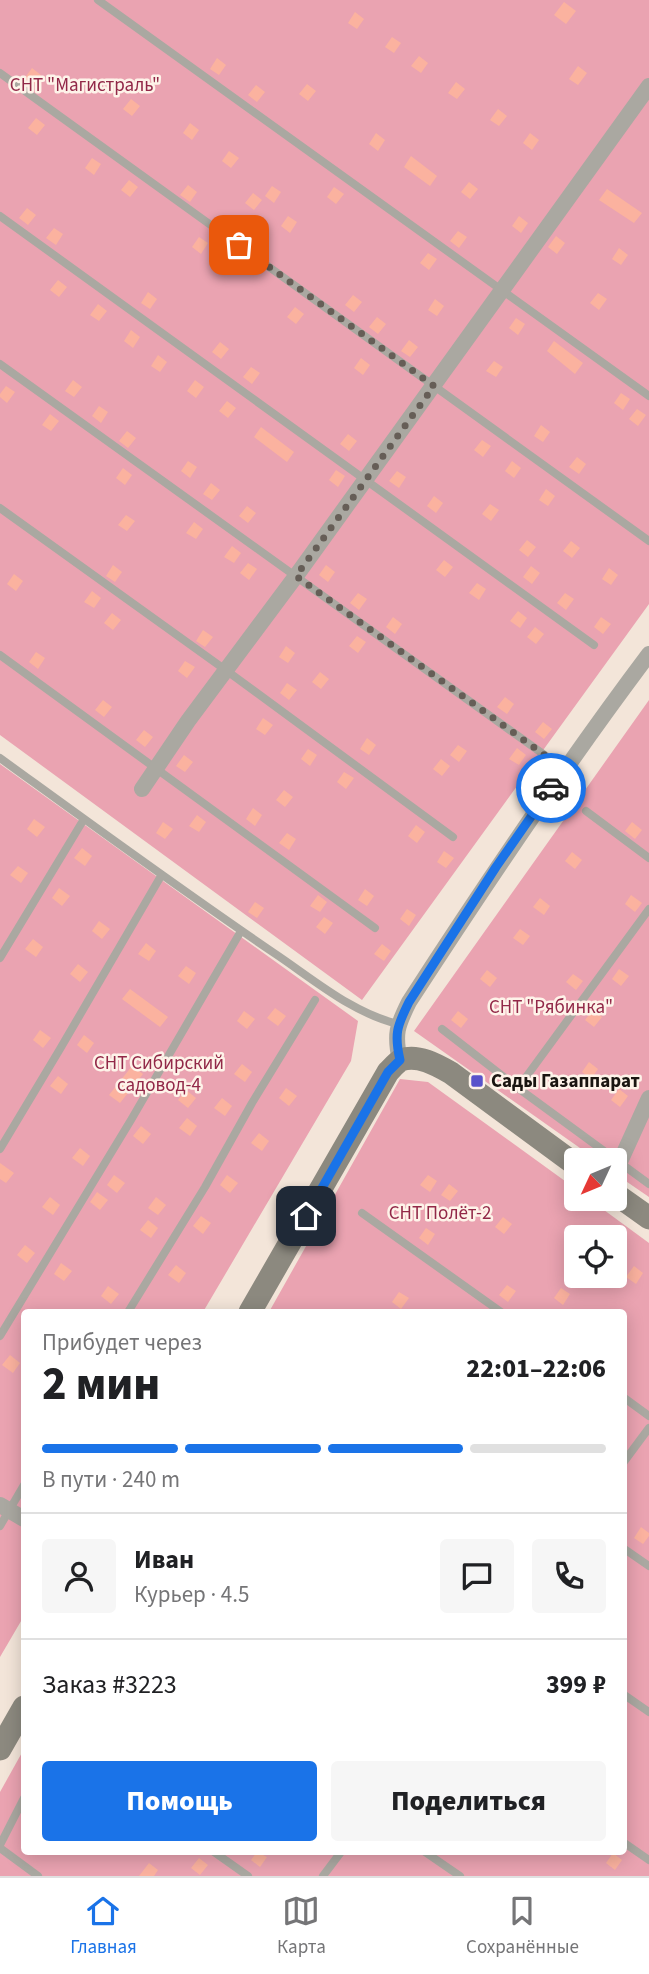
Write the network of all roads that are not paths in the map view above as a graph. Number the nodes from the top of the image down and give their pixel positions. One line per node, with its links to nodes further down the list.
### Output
1 (98, 0): 5 (lane)
2 (0, 73): 7 (lane)
3 (649, 86): 5 (street)
4 (0, 216): 9 (lane)
5 (501, 291): 7 (street); 8 (lane)
6 (0, 364): 12 (lane)
7 (434, 386): 9 (street); 11 (lane)
8 (649, 396)
9 (366, 480): 12 (street); 13 (lane)
10 (0, 508): 16 (lane)
11 (649, 541)
12 (296, 576): 16 (street); 19 (lane)
13 (594, 645)
14 (649, 654): 19 (street)
15 (0, 655): 18 (lane)
16 (227, 671): 18 (street); 23 (lane)
17 (1, 762): 22 (lane)
18 (155, 769): 20 (street); 27 (lane)
19 (564, 769): 31 (street)
20 (142, 789)
21 (586, 810): 24 (lane)
22 (84, 820): 25 (lane); 29 (lane)
23 (453, 837)
24 (649, 858)
25 (161, 876): 28 (lane); 38 (lane)
26 (649, 909): 34 (lane)
27 (375, 928)
28 (242, 931): 31 (lane); 48 (lane)
29 (0, 958)
30 (315, 1000): 45 (lane)
31 (398, 1024): 33 (street)
32 (442, 1029): 34 (lane)
33 (400, 1060): 39 (street); 46 (street)
34 (518, 1088): 36 (lane)
35 (649, 1098): 37 (street)
36 (591, 1148)
37 (626, 1148)
38 (0, 1149)
39 (564, 1156)
40 (627, 1174): 41 (lane)
41 (649, 1184)
42 (627, 1202): 44 (street)
43 (362, 1213): 47 (lane)
44 (649, 1218)
45 (130, 1309)
46 (252, 1309)
47 (497, 1309)
48 (0, 1336)
49 (627, 1400): 50 (lane)
50 (649, 1416)
51 (649, 1428): 52 (lane)
52 (627, 1458)
53 (21, 1488): 54 (lane)
54 (5, 1507): 55 (street); 56 (lane)
55 (21, 1518)
56 (0, 1526)
57 (627, 1551): 58 (lane)
58 (649, 1566)
59 (627, 1697): 61 (lane)
60 (21, 1712): 62 (street)
61 (649, 1712)
62 (0, 1749)
63 (21, 1804): 65 (lane)
64 (627, 1845): 69 (lane)
65 (0, 1847): 70 (lane)
66 (218, 1855): 71 (lane)
67 (339, 1855): 72 (lane)
68 (429, 1855): 73 (lane)
69 (649, 1860)
70 (38, 1876)
71 (248, 1876)
72 (323, 1876)
73 (460, 1876)

